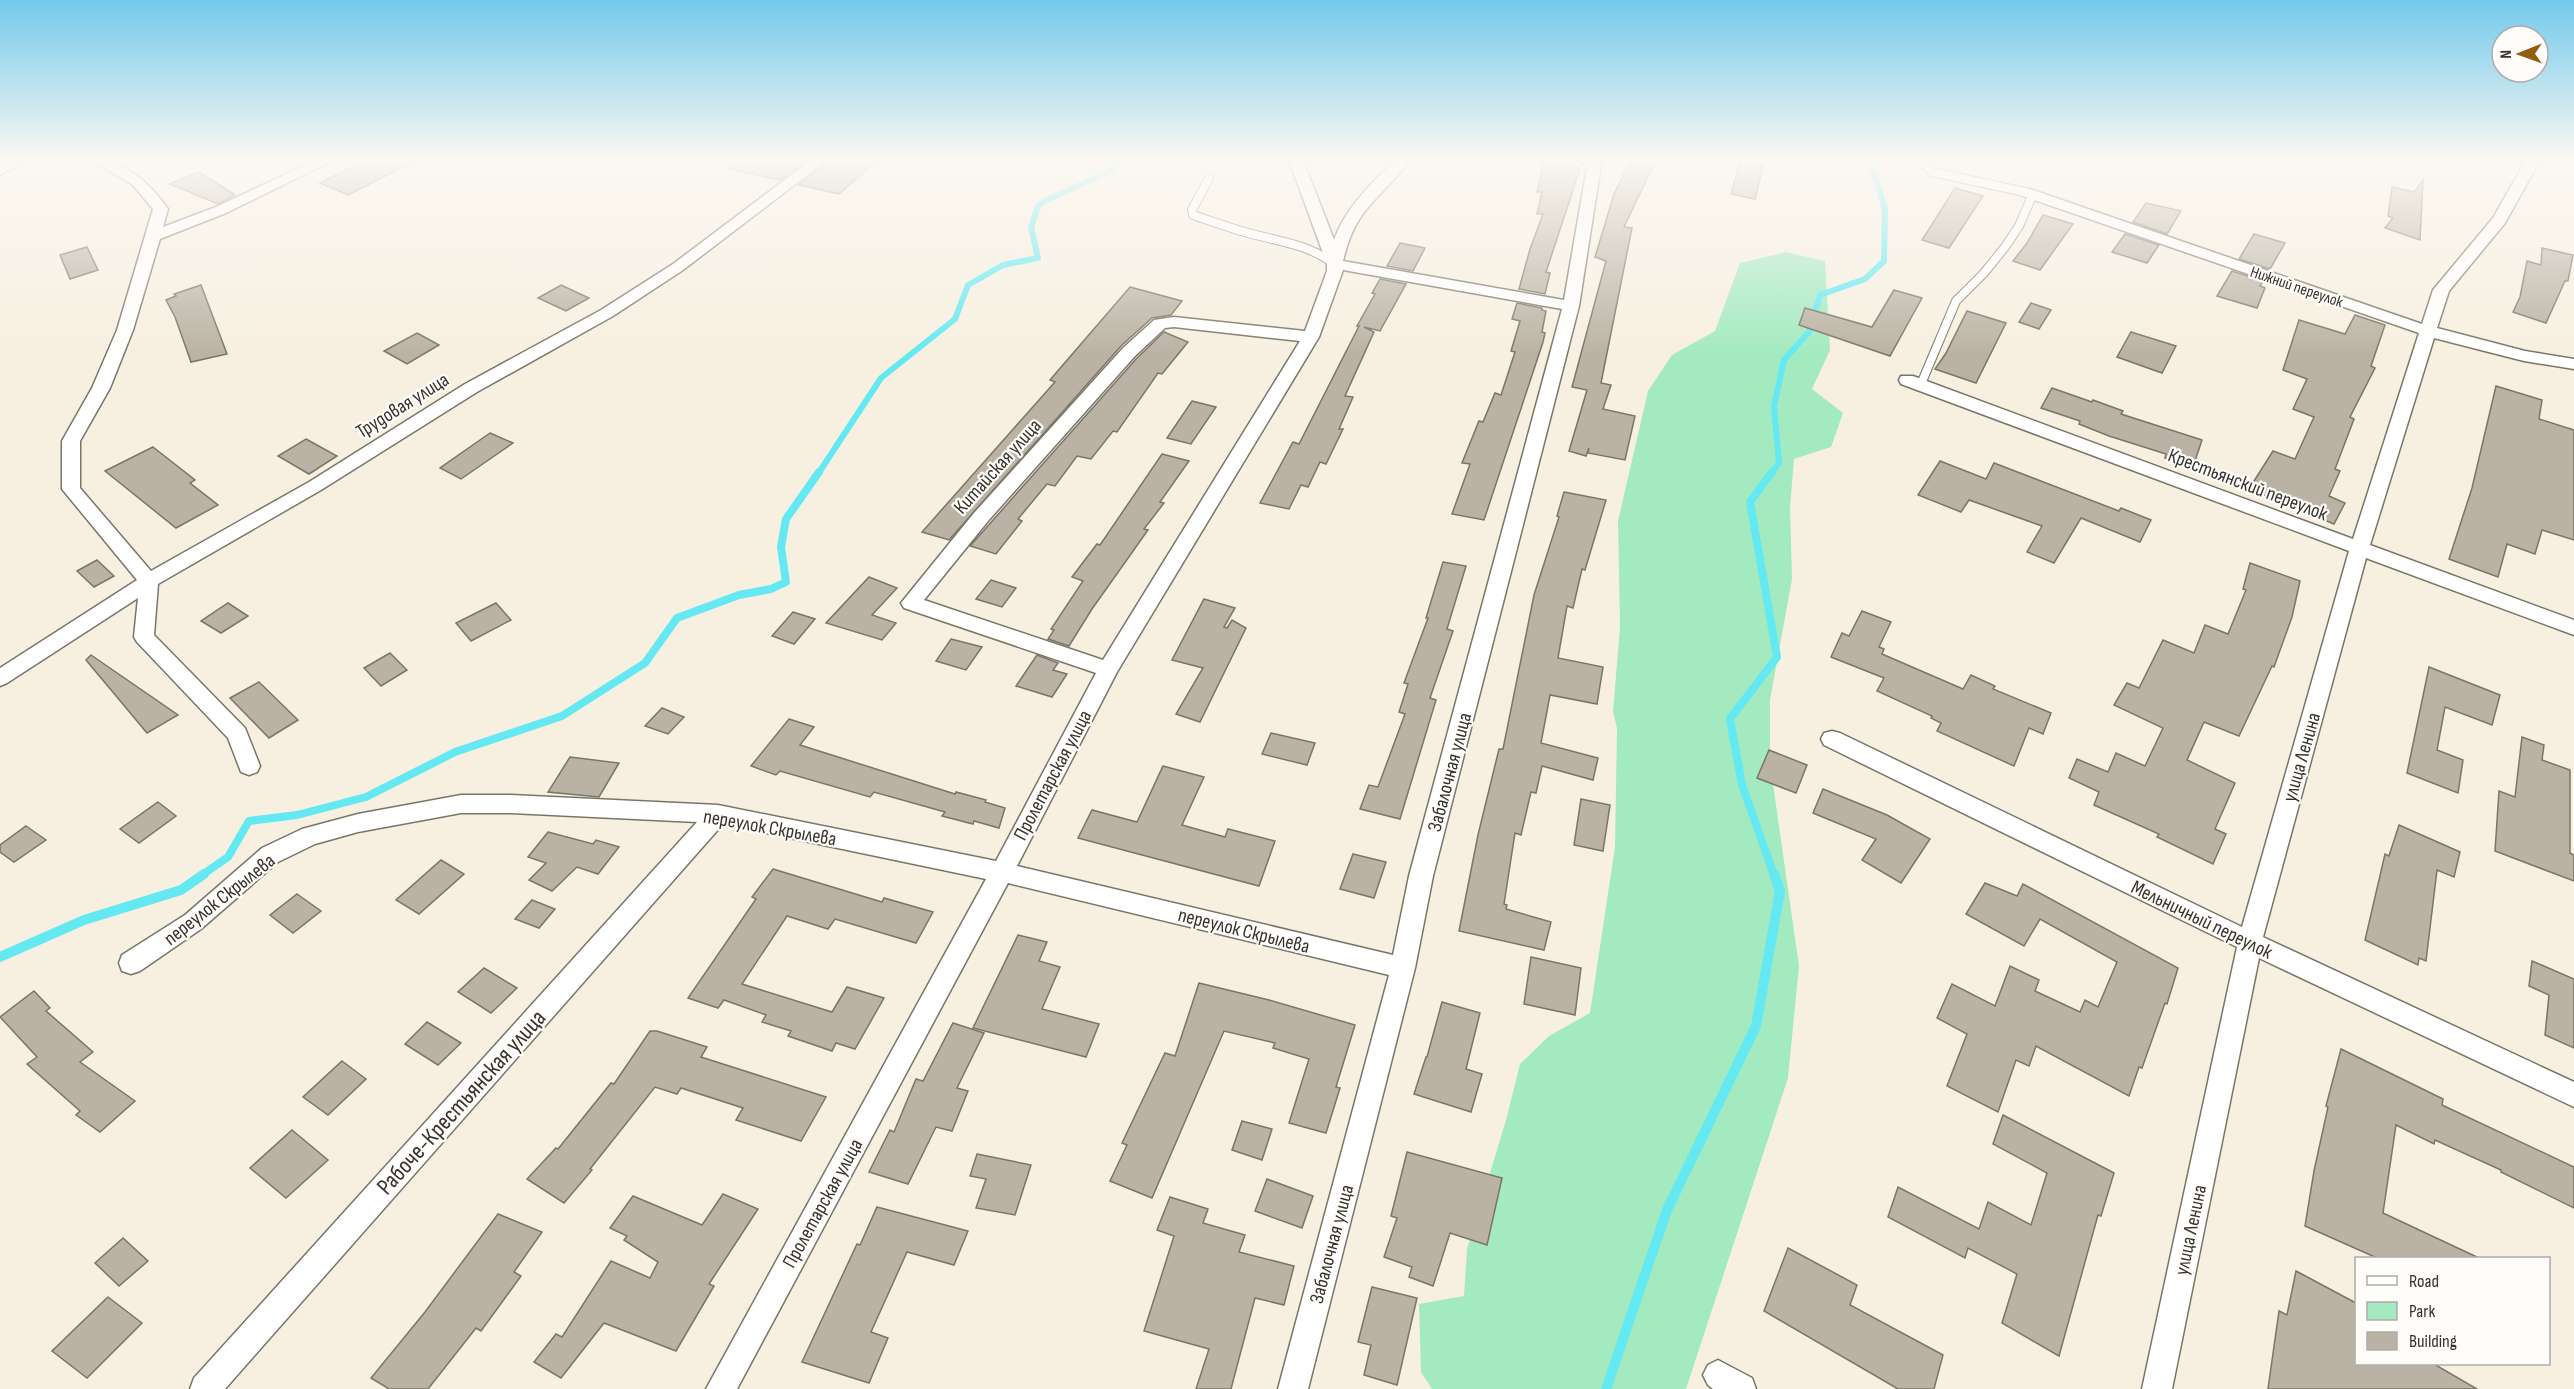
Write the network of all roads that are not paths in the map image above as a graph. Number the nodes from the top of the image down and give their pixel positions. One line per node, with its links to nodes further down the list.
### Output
1 (156, 225): 11 (street)
2 (183, 225): 11 (street)
3 (734, 225): 19 (street, Трудовая улица)
4 (1222, 225): 12 (lane)
5 (1320, 225): 12 (street)
6 (1346, 225): 12 (street, Пролетарская улица)
7 (1584, 225): 13 (street, Забалочная улица)
8 (2019, 225): 17 (lane)
9 (2121, 225): 14 (street, Нижний переулок)
10 (2496, 225): 14 (street, улица Ленина)
11 (152, 237): 19 (street)
12 (1335, 264): 13 (street); 15 (street, Пролетарская улица)
13 (1571, 306): 29 (street, Забалочная улица)
14 (2428, 331): 16 (street, Нижний переулок); 18 (street, улица Ленина)
15 (1311, 337): 21 (street, Пролетарская улица); 21 (street, Китайская улица)
16 (2574, 364)
17 (1914, 382): 18 (street, Крестьянский переулок)
18 (2359, 549): 20 (street, Крестьянский переулок); 27 (street, улица Ленина)
19 (150, 581): 22 (street, Трудовая улица); 24 (street)
20 (2574, 628)
21 (1108, 669): 26 (street, Пролетарская улица)
22 (0, 678)
23 (1832, 739): 27 (street, Мельничный переулок)
24 (249, 766)
25 (718, 814): 26 (street, переулок Скрылева); 28 (street, переулок Скрылева); 31 (street, Рабоче-Крестьянская улица)
26 (1002, 872): 29 (street, переулок Скрылева); 32 (street, Пролетарская улица)
27 (2250, 942): 30 (street, Мельничный переулок); 34 (street, улица Ленина)
28 (131, 963)
29 (1403, 968): 33 (street, Забалочная улица)
30 (2574, 1095)
31 (204, 1389)
32 (721, 1389)
33 (1293, 1389)
34 (2157, 1389)

